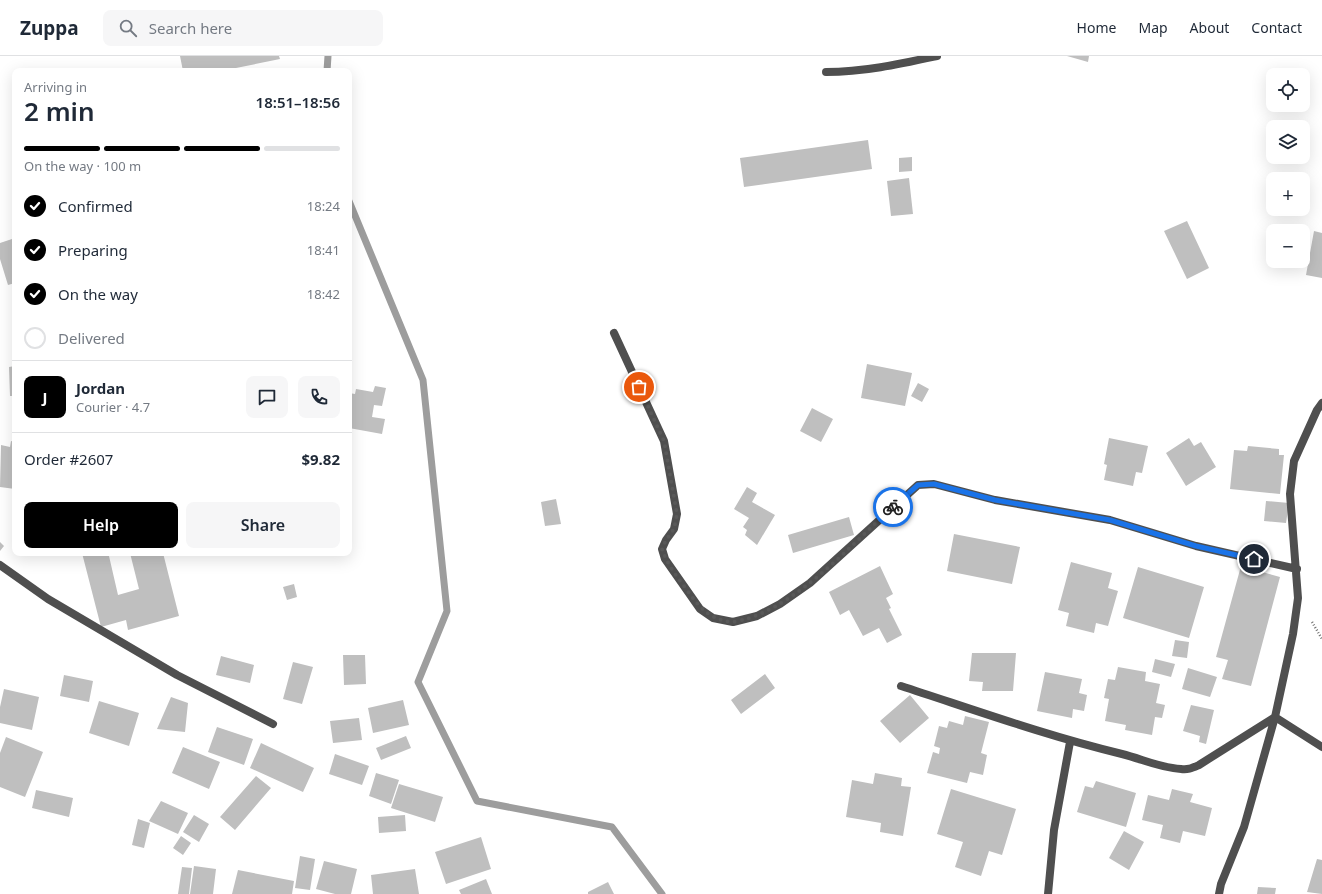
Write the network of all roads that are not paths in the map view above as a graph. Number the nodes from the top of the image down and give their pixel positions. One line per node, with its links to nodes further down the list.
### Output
1 (937, 56): 2 (street)
2 (826, 72)
3 (614, 333): 6 (street)
4 (1322, 403): 6 (street)
5 (0, 565): 9 (street)
6 (1297, 569): 8 (street)
7 (901, 686): 10 (street)
8 (1275, 717): 10 (street); 11 (street); 13 (street)
9 (273, 724)
10 (1070, 742): 12 (street)
11 (1322, 747)
12 (1048, 894)
13 (1220, 894)

